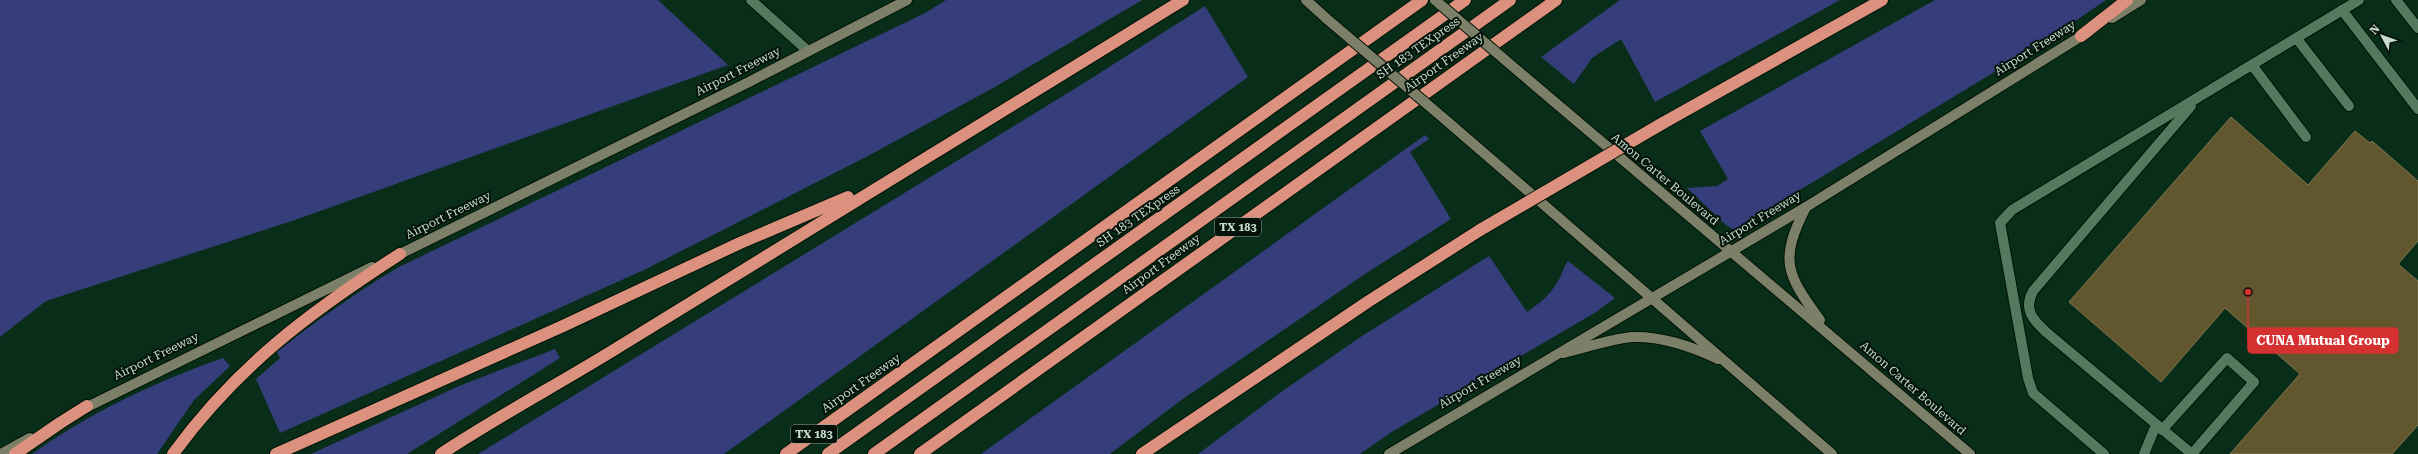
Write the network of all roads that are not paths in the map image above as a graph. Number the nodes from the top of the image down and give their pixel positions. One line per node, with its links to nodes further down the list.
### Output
1 (751, 0): 19 (lane)
2 (907, 0): 19 (main road, Airport Freeway)
3 (1183, 0): 25 (highway)
4 (1306, 0): 29 (main road, bridge)
5 (1422, 0): 41 (highway, Airport Freeway / TX 183)
6 (1435, 0): 27 (main road, Amon Carter Boulevard, bridge)
7 (1465, 0): 42 (highway, SH 183 TEXpress)
8 (1510, 0): 43 (highway, SH 183 TEXpress)
9 (1556, 0): 44 (highway, Airport Freeway / TX 183)
10 (1882, 0): 33 (highway, bridge)
11 (2127, 0): 17 (highway)
12 (2141, 0): 17 (main road, Airport Freeway)
13 (2359, 0): 15 (lane)
14 (2396, 0): 16 (lane)
15 (2342, 10): 18 (lane); 23 (lane)
16 (2418, 28)
17 (2081, 36): 26 (main road, Airport Freeway)
18 (2297, 38): 20 (lane); 22 (lane)
19 (808, 51): 28 (main road, Airport Freeway)
20 (2252, 65): 21 (lane); 24 (lane)
21 (2198, 98): 35 (lane); 50 (lane)
22 (2349, 106)
23 (2418, 109)
24 (2306, 137)
25 (882, 183): 39 (highway); 40 (highway)
26 (1806, 207): 27 (main road, Airport Freeway); 30 (main road)
27 (1731, 252): 29 (main road, Airport Freeway); 30 (main road, Amon Carter Boulevard)
28 (400, 254): 34 (main road, Airport Freeway); 38 (highway)
29 (1653, 297): 31 (main road, Airport Freeway); 32 (main road)
30 (1831, 335): 49 (main road, Amon Carter Boulevard)
31 (1553, 356): 32 (main road); 47 (main road, Airport Freeway)
32 (1736, 370): 48 (main road)
33 (1262, 372): 45 (highway); 46 (highway)
34 (87, 406): 36 (main road, Airport Freeway); 37 (highway)
35 (2159, 427): 51 (lane); 52 (lane); 52 (lane)
36 (1, 454)
37 (16, 454)
38 (173, 454)
39 (276, 454)
40 (441, 454)
41 (786, 454)
42 (828, 454)
43 (874, 454)
44 (920, 454)
45 (1142, 454)
46 (1154, 454)
47 (1389, 454)
48 (1832, 454)
49 (1970, 454)
50 (2104, 454)
51 (2144, 454)
52 (2192, 454)

